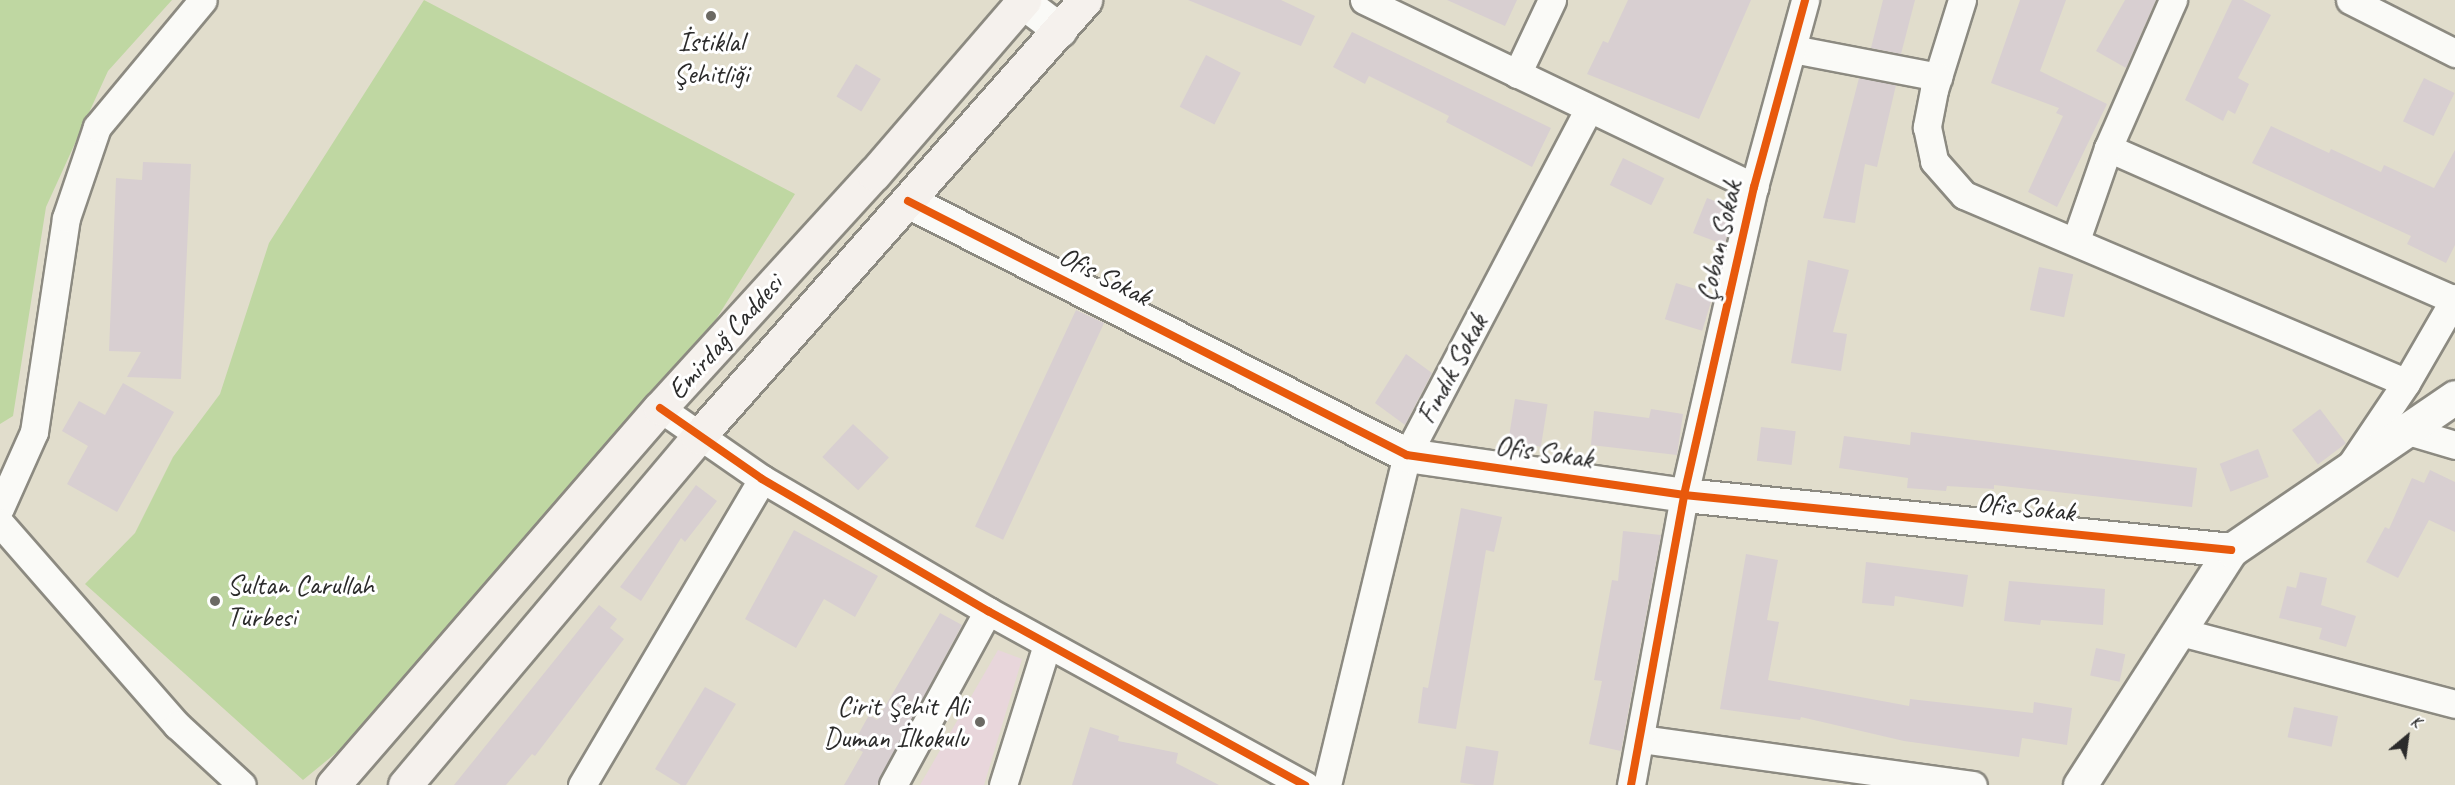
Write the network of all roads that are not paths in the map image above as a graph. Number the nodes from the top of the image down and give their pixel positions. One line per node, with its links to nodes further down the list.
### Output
1 (203, 0): 31 (street)
2 (1085, 0): 10 (main road, Emirdağ Caddesi)
3 (1364, 0): 13 (street)
4 (1552, 0): 13 (street)
5 (1805, 0): 11 (street, Çoban Sokak)
6 (1962, 0): 14 (street)
7 (2174, 0): 16 (street)
8 (1022, 1): 10 (street); 23 (main road, Emirdağ Caddesi)
9 (2352, 1): 12 (street)
10 (1060, 30): 18 (main road, Emirdağ Caddesi)
11 (1793, 49): 14 (street); 17 (street, Çoban Sokak)
12 (2455, 53)
13 (1517, 74): 15 (street)
14 (1938, 77): 19 (street)
15 (1588, 110): 17 (street); 27 (street, Fındık Sokak)
16 (2108, 148): 19 (street); 20 (street)
17 (1754, 187): 30 (street, Çoban Sokak)
18 (908, 201): 25 (main road, Emirdağ Caddesi); 27 (street, Ofis Sokak)
19 (2076, 240): 21 (street)
20 (2454, 299): 21 (street)
21 (2406, 383): 28 (street)
22 (2455, 397): 24 (street)
23 (660, 408): 25 (street); 40 (main road, Emirdağ Caddesi)
24 (2405, 430): 26 (street); 28 (street)
25 (698, 437): 29 (street); 41 (main road, Emirdağ Caddesi)
26 (2455, 445)
27 (1407, 455): 30 (street, Ofis Sokak); 46 (street, Fındık Sokak)
28 (2346, 471): 33 (street)
29 (762, 479): 34 (street); 42 (street)
30 (1684, 495): 33 (street, Ofis Sokak); 38 (street, Çoban Sokak)
31 (0, 508)
32 (0, 523): 39 (street)
33 (2231, 550): 35 (street)
34 (988, 611): 36 (street); 43 (street)
35 (2181, 632): 37 (street); 49 (street)
36 (1047, 645): 44 (street); 45 (street)
37 (2455, 704)
38 (1641, 739): 47 (street, Çoban Sokak); 48 (street)
39 (242, 785)
40 (333, 785)
41 (405, 785)
42 (582, 785)
43 (893, 785)
44 (1003, 785)
45 (1305, 785)
46 (1328, 785)
47 (1631, 785)
48 (1973, 785)
49 (2080, 785)

